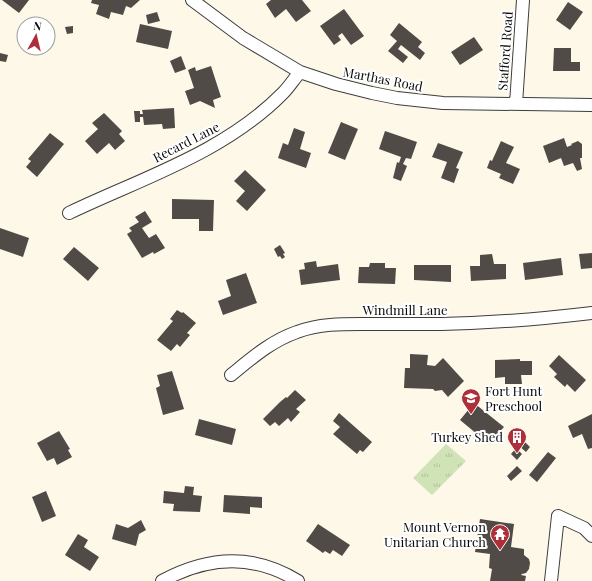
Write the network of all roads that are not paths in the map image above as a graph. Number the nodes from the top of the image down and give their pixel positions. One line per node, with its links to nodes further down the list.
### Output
1 (192, 0): 3 (street, Marthas Road)
2 (524, 0): 4 (street, Stafford Road)
3 (300, 72): 4 (street, Marthas Road); 6 (street, Recard Lane)
4 (516, 104): 5 (street, Marthas Road)
5 (592, 105)
6 (69, 213)
7 (592, 313): 8 (street, Windmill Lane)
8 (231, 375)
9 (592, 536): 12 (street)
10 (162, 581): 11 (street)
11 (298, 581)
12 (551, 581)

